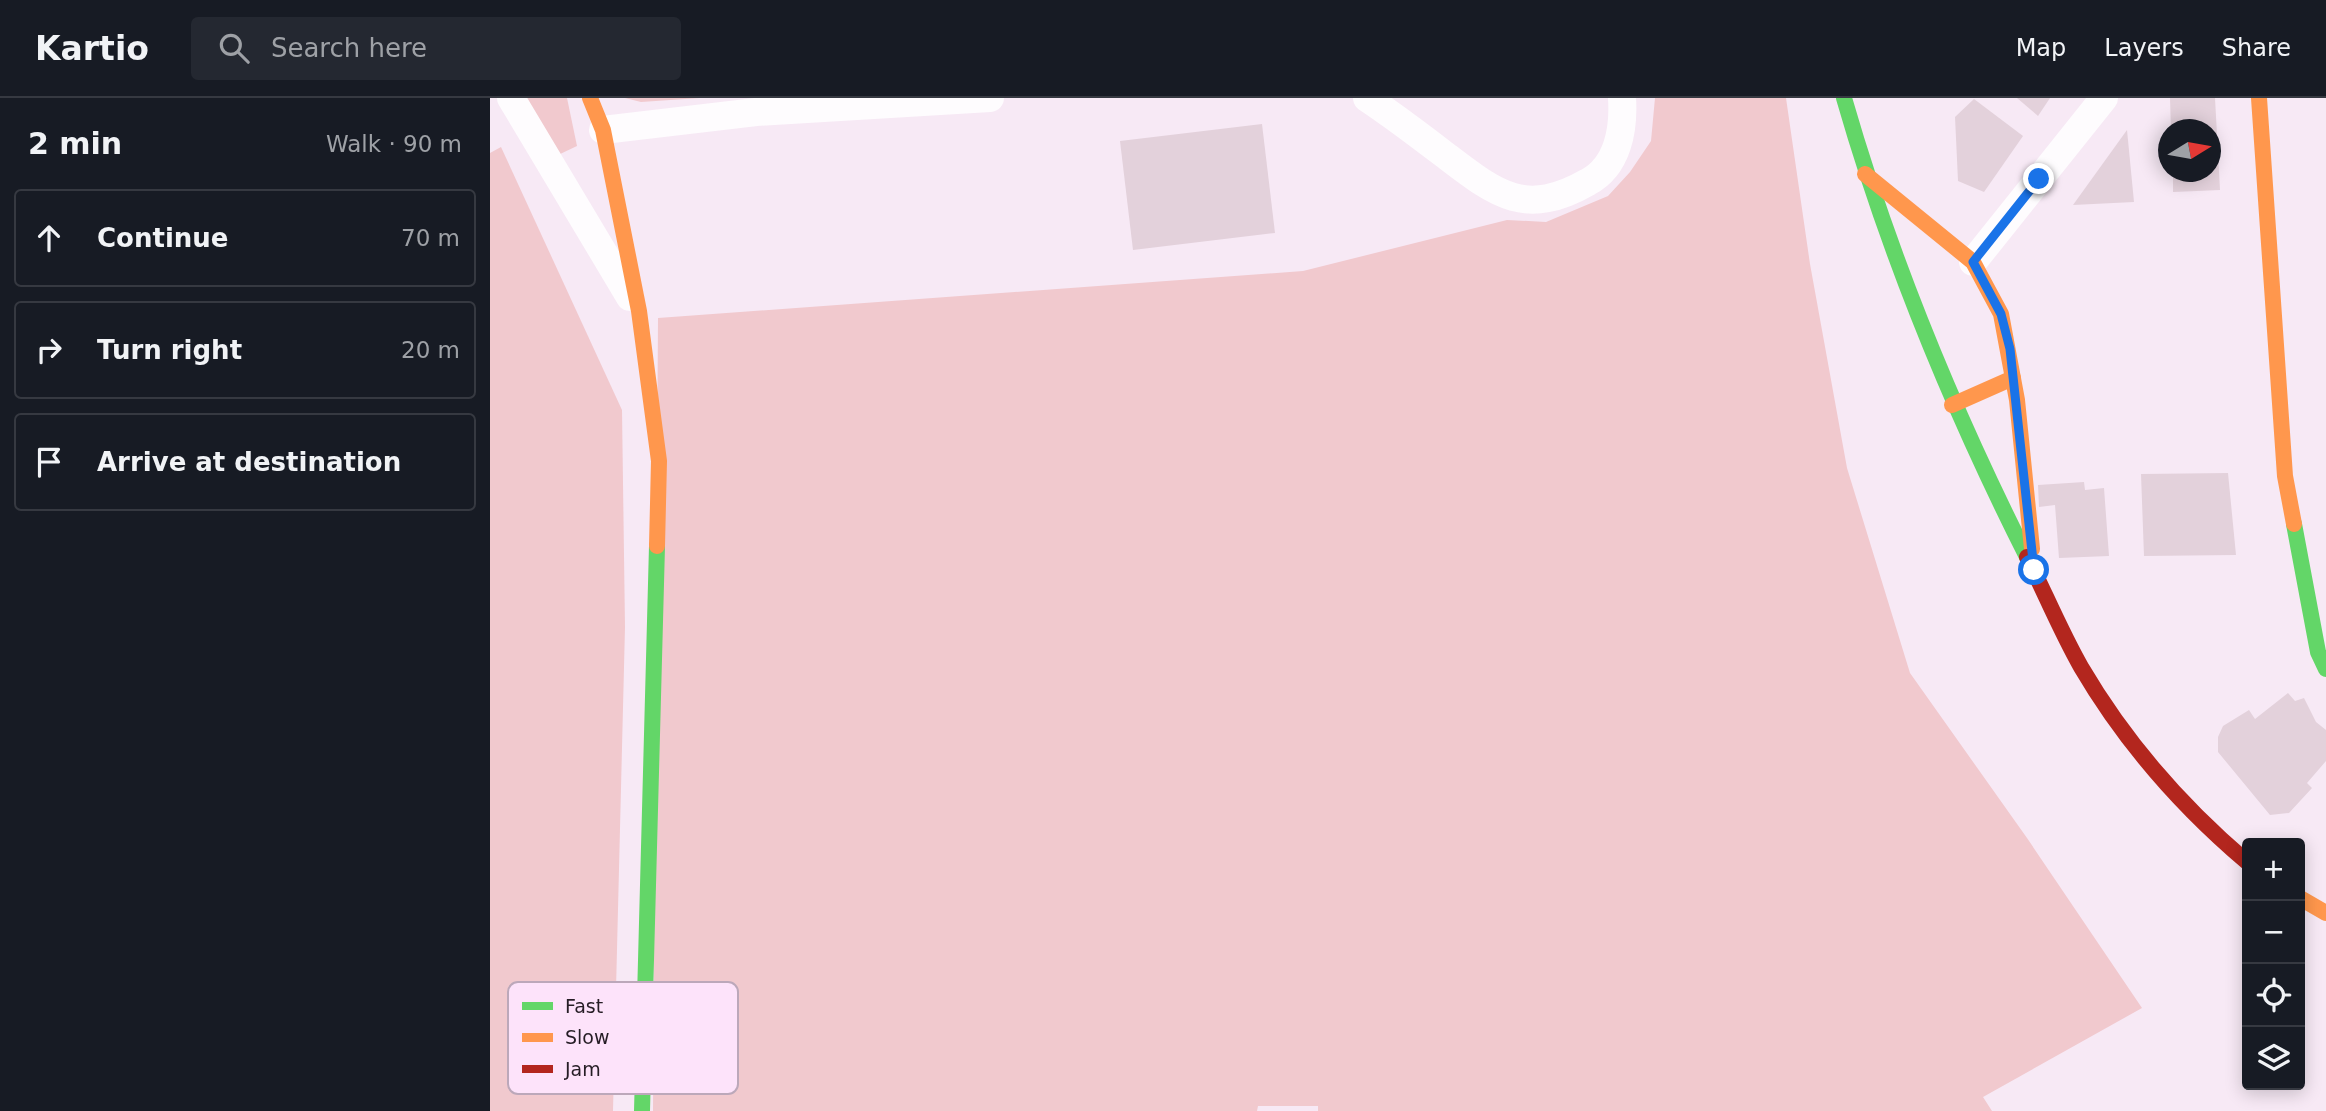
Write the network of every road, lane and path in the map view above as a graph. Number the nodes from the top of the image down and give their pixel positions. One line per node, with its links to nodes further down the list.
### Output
1 (511, 98): 13 (street)
2 (590, 98): 10 (street)
3 (990, 98): 9 (street)
4 (1367, 98): 5 (street)
5 (1622, 98)
6 (1844, 98): 11 (street)
7 (2104, 98): 12 (street)
8 (2259, 98): 17 (street)
9 (756, 105): 10 (street)
10 (603, 130): 13 (street)
11 (1865, 174): 12 (street); 15 (street)
12 (1973, 262): 14 (street)
13 (639, 311): 21 (street)
14 (2013, 378): 15 (street); 16 (street)
15 (1952, 405): 16 (street)
16 (2034, 570): 18 (street)
17 (2326, 669)
18 (2242, 858)
19 (2305, 901): 20 (street)
20 (2326, 913)
21 (647, 982)

